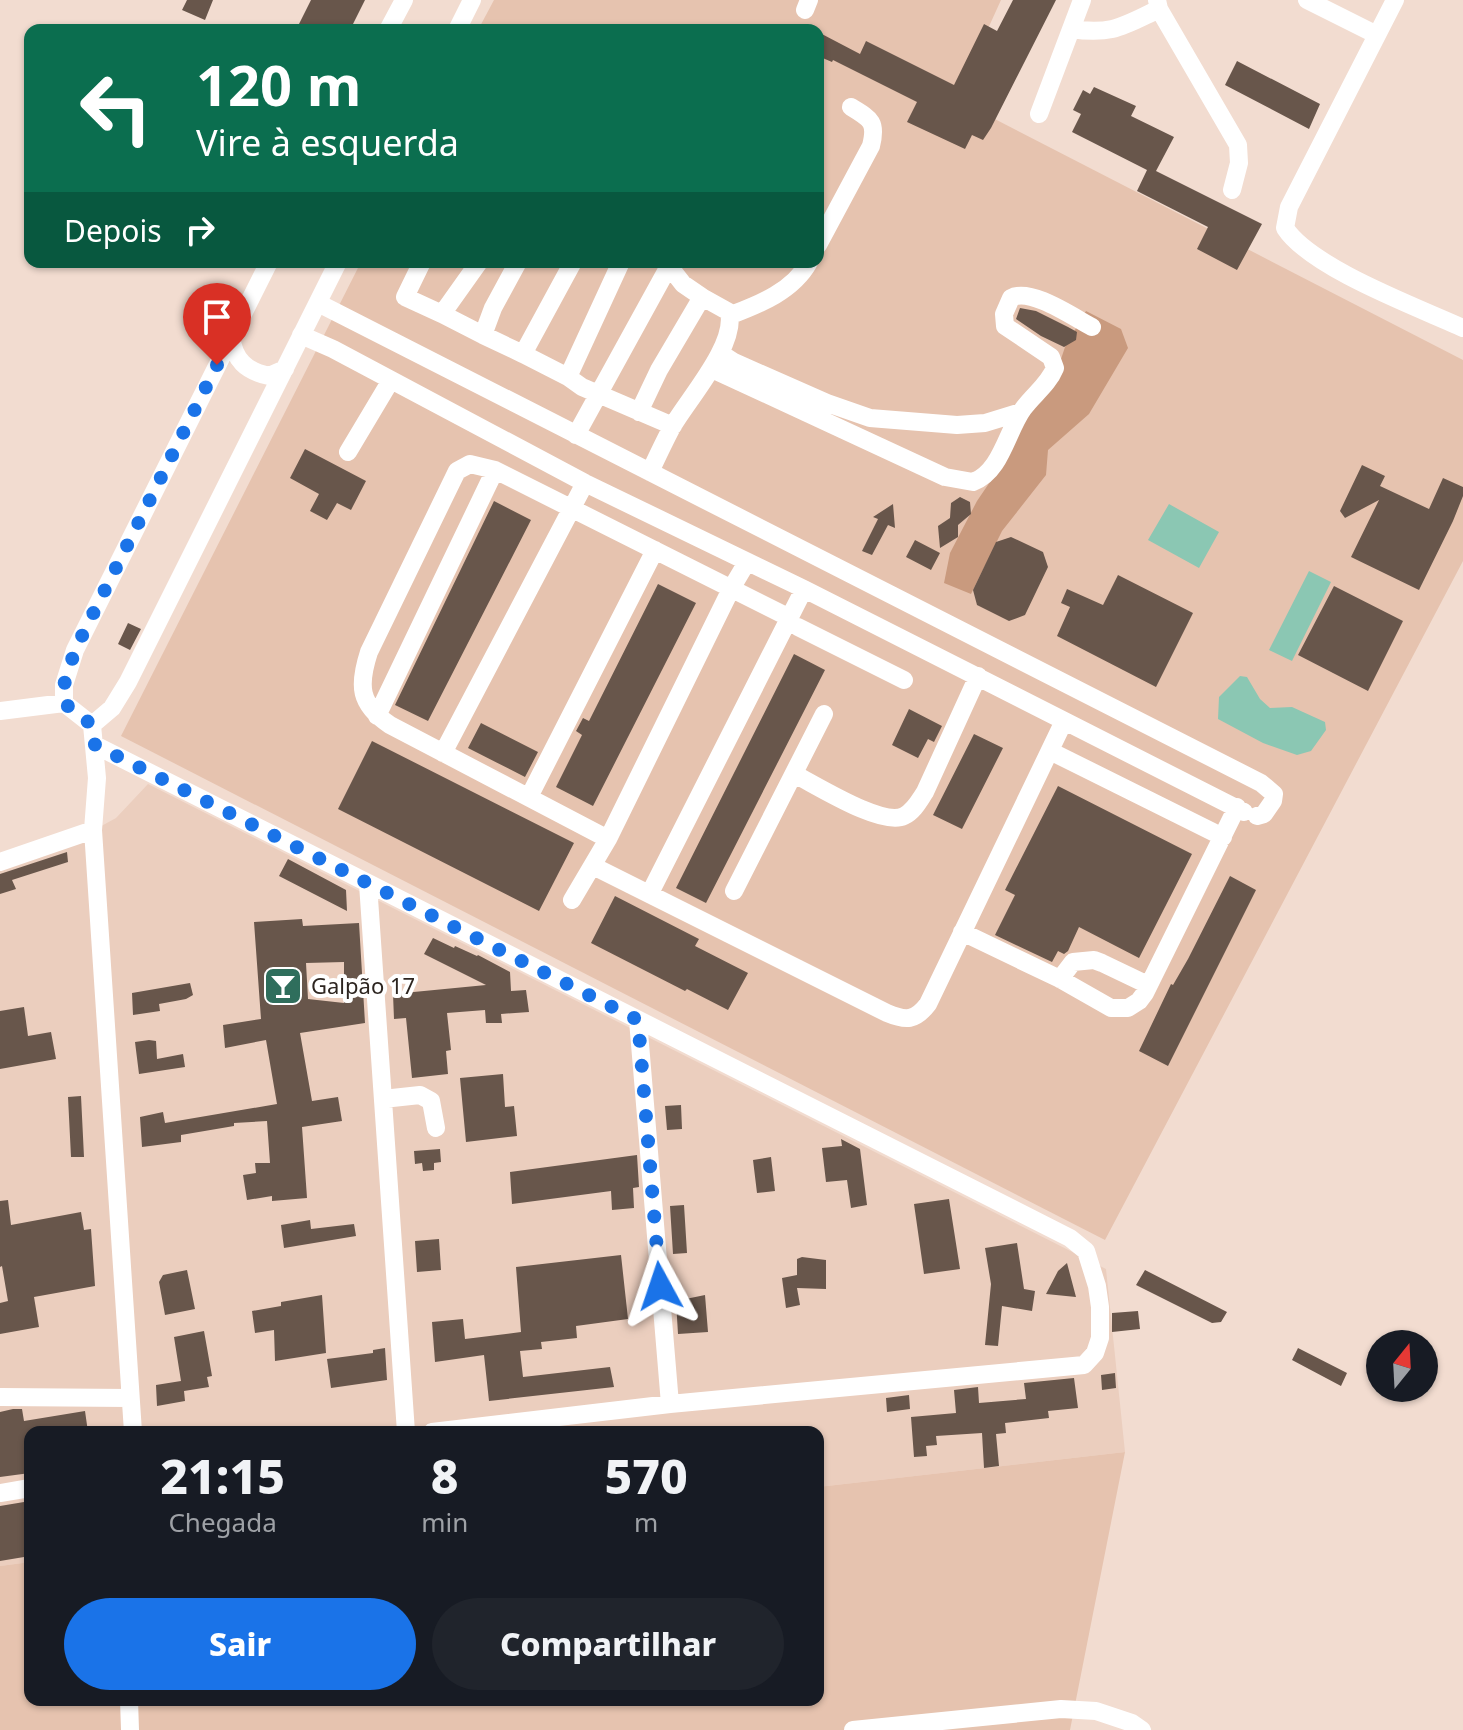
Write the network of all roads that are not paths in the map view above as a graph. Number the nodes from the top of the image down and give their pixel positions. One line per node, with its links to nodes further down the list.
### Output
1 (404, 0): 7 (lane)
2 (472, 0): 8 (lane)
3 (1082, 0): 9 (lane)
4 (1307, 0): 10 (lane)
5 (1395, 0): 10 (lane)
6 (1158, 4): 9 (lane); 13 (lane)
7 (391, 24)
8 (460, 24)
9 (1071, 29): 12 (lane)
10 (1377, 35): 30 (lane)
11 (851, 107): 14 (lane)
12 (1039, 114)
13 (1232, 190)
14 (824, 234)
15 (266, 268): 33 (lane)
16 (331, 268): 26 (lane)
17 (419, 268): 27 (lane)
18 (475, 268): 27 (lane)
19 (515, 268): 32 (lane)
20 (570, 268): 34 (lane)
21 (618, 268): 37 (lane)
22 (665, 268): 39 (lane)
23 (670, 268): 25 (lane)
24 (804, 268): 28 (lane)
25 (702, 297): 28 (lane); 40 (lane)
26 (318, 303): 31 (lane); 44 (lane)
27 (442, 314): 32 (lane)
28 (731, 315): 35 (lane)
29 (1092, 327): 41 (lane)
30 (1463, 328)
31 (301, 335): 36 (lane); 38 (lane)
32 (483, 335): 34 (lane)
33 (231, 336): 36 (lane); 59 (lane)
34 (523, 354): 37 (lane)
35 (716, 361): 42 (lane); 43 (lane)
36 (285, 369): 64 (lane)
37 (568, 377): 39 (lane)
38 (391, 380): 45 (lane); 48 (lane)
39 (598, 394): 40 (lane); 44 (lane)
40 (639, 412): 43 (lane)
41 (1021, 412): 42 (lane); 42 (lane)
42 (846, 420)
43 (673, 426): 47 (lane)
44 (576, 435): 47 (lane)
45 (348, 452)
46 (495, 470): 49 (lane); 62 (lane); 62 (lane)
47 (650, 472): 70 (lane)
48 (585, 483): 49 (lane); 51 (lane)
49 (571, 508): 50 (lane); 67 (lane)
50 (655, 550): 52 (lane); 69 (lane)
51 (747, 562): 52 (lane); 53 (lane)
52 (731, 589): 54 (lane); 73 (lane)
53 (804, 589): 54 (lane); 55 (lane)
54 (794, 622): 56 (lane); 78 (lane)
55 (875, 625): 56 (lane); 57 (lane)
56 (859, 656): 58 (lane)
57 (978, 676): 63 (lane); 68 (lane)
58 (904, 680)
59 (64, 703): 60 (lane); 64 (lane)
60 (0, 711)
61 (824, 714): 68 (lane)
62 (377, 716): 67 (lane)
63 (1064, 721): 66 (lane); 70 (lane)
64 (92, 725): 65 (lane)
65 (95, 745): 71 (lane); 76 (lane)
66 (1050, 751): 72 (lane); 80 (lane)
67 (443, 753): 69 (lane)
68 (794, 774): 77 (lane)
69 (529, 797): 73 (lane)
70 (1246, 811): 72 (lane)
71 (93, 830): 74 (lane); 87 (lane)
72 (1223, 837): 82 (lane)
73 (608, 839): 75 (lane)
74 (0, 862)
75 (593, 866): 78 (lane); 79 (lane)
76 (368, 884): 83 (lane); 84 (lane)
77 (734, 891)
78 (650, 893): 80 (lane)
79 (572, 900)
80 (962, 932): 81 (lane)
81 (1060, 979): 82 (lane); 82 (lane)
82 (1148, 985)
83 (638, 1020): 88 (lane); 88 (lane)
84 (383, 1099): 85 (lane); 90 (lane)
85 (436, 1128)
86 (0, 1397): 87 (lane)
87 (130, 1398): 89 (lane)
88 (670, 1404): 91 (lane)
89 (132, 1426)
90 (406, 1426)
91 (483, 1426)
92 (24, 1489): 93 (lane)
93 (0, 1493)
94 (129, 1706): 95 (lane)
95 (130, 1730)
96 (853, 1730): 97 (lane)
97 (1142, 1730)

